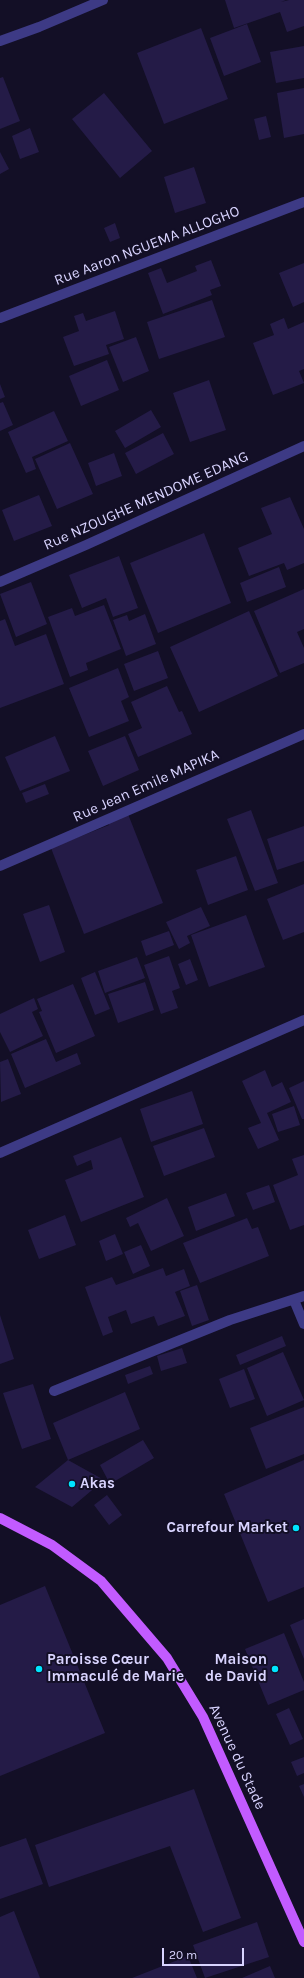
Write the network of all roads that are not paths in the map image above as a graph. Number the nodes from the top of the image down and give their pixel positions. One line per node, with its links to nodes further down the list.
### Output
1 (103, 0): 2 (street)
2 (0, 41)
3 (304, 202): 4 (street, Rue Aaron NGUEMA ALLOGHO)
4 (0, 318)
5 (304, 446): 6 (street, Rue NZOUGHE MENDOME EDANG)
6 (0, 582)
7 (304, 734): 8 (street, Rue Jean Emile MAPIKA)
8 (0, 866)
9 (304, 1020): 10 (street)
10 (0, 1152)
11 (304, 1296): 12 (street)
12 (294, 1300): 13 (street); 14 (street)
13 (304, 1324)
14 (54, 1391)
15 (0, 1518): 16 (main road, Avenue du Stade)
16 (304, 1942)

